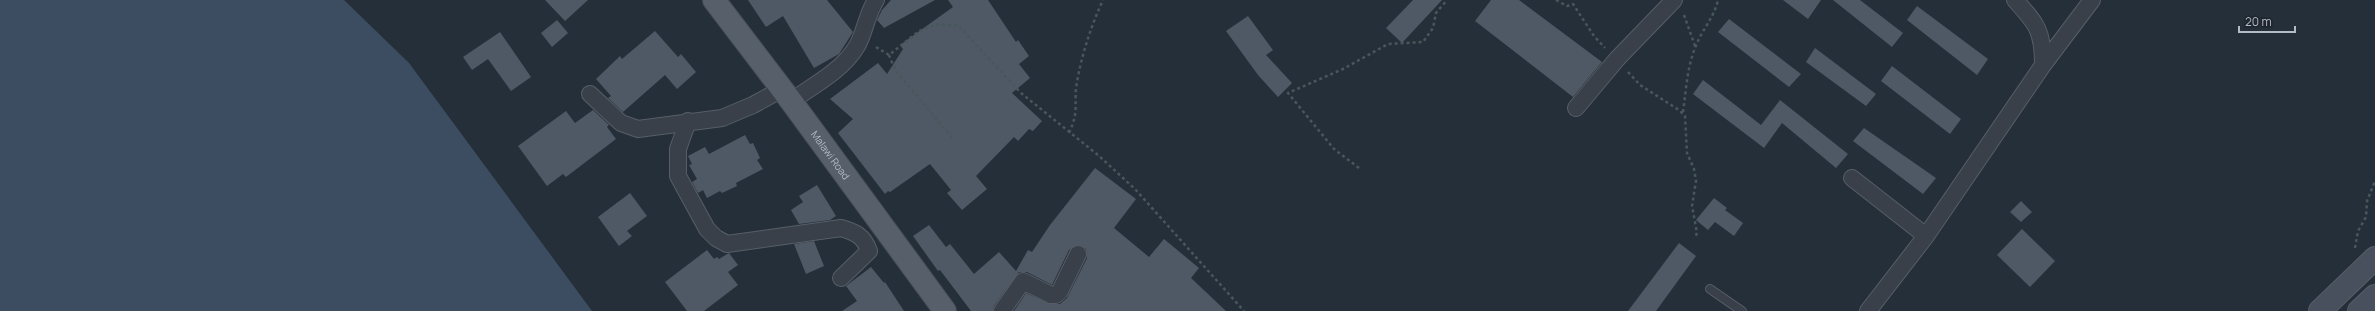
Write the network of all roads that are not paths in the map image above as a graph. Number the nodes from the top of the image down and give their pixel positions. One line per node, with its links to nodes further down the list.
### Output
1 (714, 0): 8 (main road, Malawi Road)
2 (876, 0): 8 (street)
3 (2015, 0): 6 (street)
4 (2092, 0): 6 (street)
5 (1678, 5): 9 (street)
6 (2043, 65): 12 (street)
7 (590, 94): 10 (street)
8 (786, 95): 10 (street); 18 (main road, Malawi Road)
9 (1576, 108)
10 (688, 121): 15 (street)
11 (1852, 178): 12 (street)
12 (1926, 236): 21 (street)
13 (1078, 254): 19 (street)
14 (2375, 258): 22 (main road)
15 (842, 278)
16 (1710, 289): 20 (lane)
17 (2375, 296): 23 (main road)
18 (945, 311)
19 (1002, 311)
20 (1742, 311)
21 (1868, 311)
22 (2320, 311)
23 (2359, 311)

